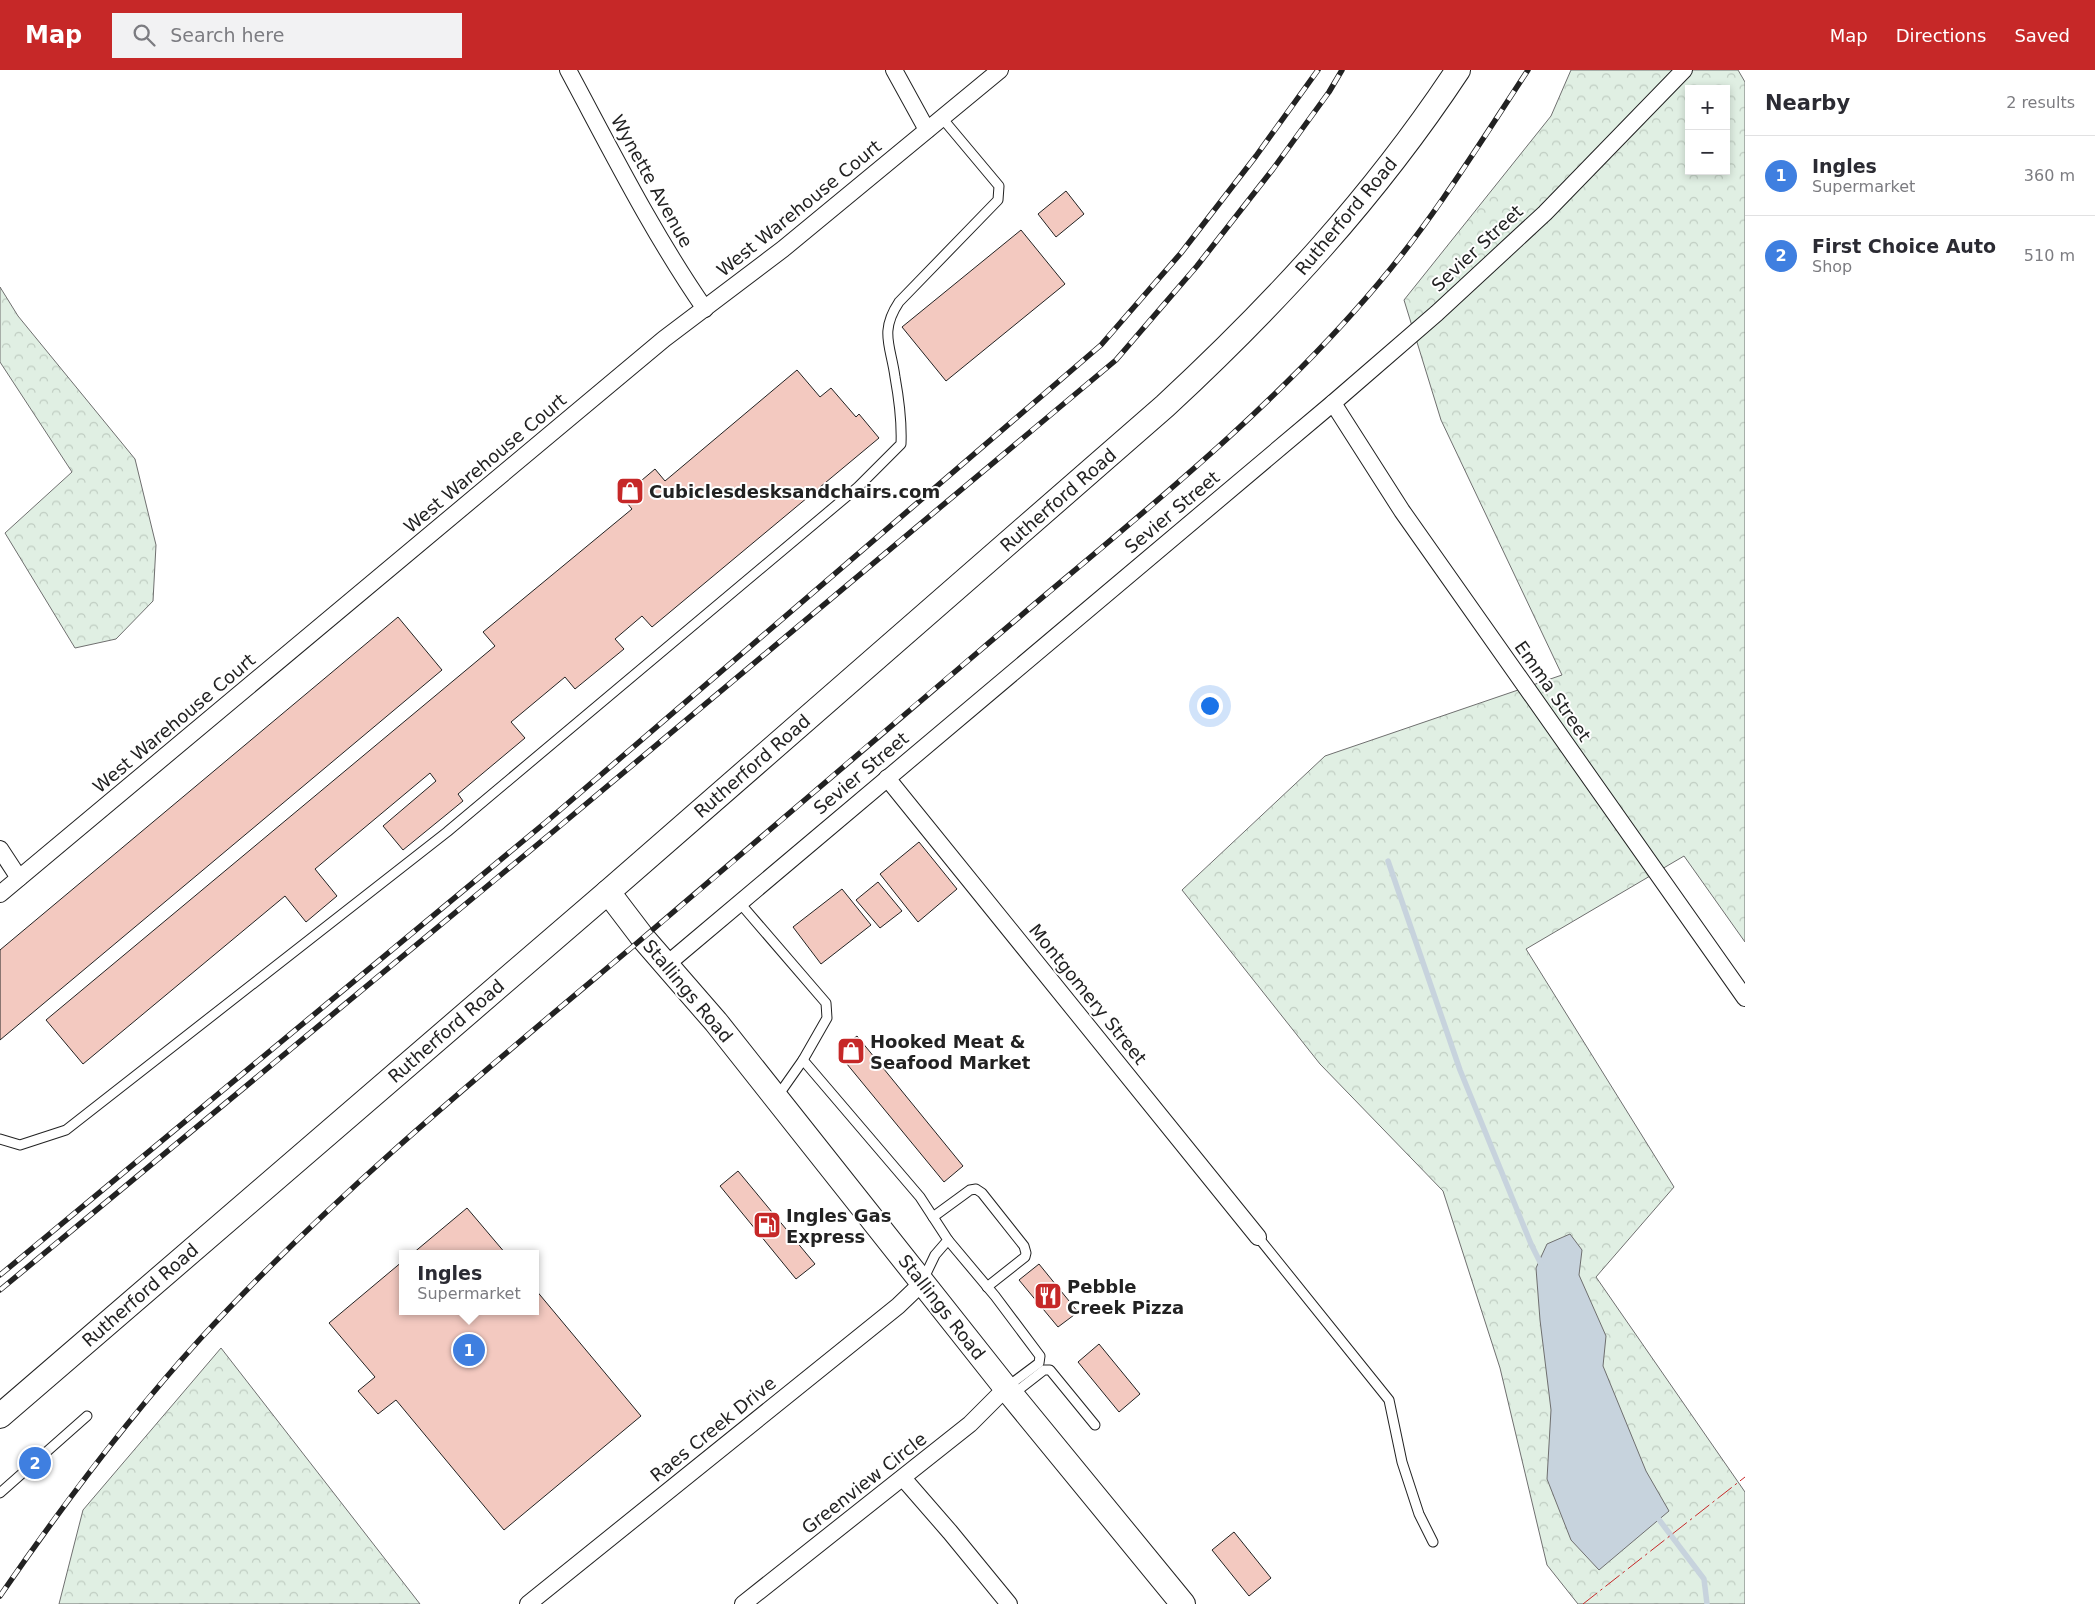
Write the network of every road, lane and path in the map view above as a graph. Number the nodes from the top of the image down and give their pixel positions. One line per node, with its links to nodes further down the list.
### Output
1 (568, 70): 8 (street, Wynette Avenue)
2 (894, 70): 7 (street)
3 (1000, 70): 6 (street, West Warehouse Court)
4 (1458, 70): 13 (street, Rutherford Road)
5 (1684, 70): 9 (street, Sevier Street)
6 (942, 118): 7 (street, West Warehouse Court); 20 (lane)
7 (927, 130): 8 (street, West Warehouse Court)
8 (705, 309): 12 (street, West Warehouse Court)
9 (1333, 403): 10 (street, Sevier Street); 17 (street, Emma Street)
10 (886, 778): 15 (street, Sevier Street); 22 (street, Montgomery Street)
11 (0, 849): 12 (street)
12 (19, 878): 14 (street, West Warehouse Court)
13 (608, 892): 16 (street, Stallings Road); 27 (street, Rutherford Road)
14 (0, 894)
15 (739, 902): 16 (street, Sevier Street); 18 (lane)
16 (666, 965): 19 (street, Stallings Road)
17 (1745, 998)
18 (804, 1060): 19 (lane); 21 (lane)
19 (776, 1098): 24 (street, Stallings Road)
20 (0, 1139)
21 (933, 1217): 23 (lane); 25 (lane)
22 (1258, 1237): 32 (lane)
23 (948, 1240): 24 (lane); 25 (lane)
24 (922, 1283): 26 (street, Stallings Road); 33 (street, Raes Creek Drive)
25 (987, 1287): 26 (lane)
26 (1009, 1391): 29 (lane); 30 (street, Greenview Circle); 36 (street, Stallings Road)
27 (0, 1416)
28 (87, 1416): 31 (lane)
29 (1095, 1425)
30 (903, 1478): 34 (street, Greenview Circle); 35 (street)
31 (0, 1493)
32 (1433, 1542)
33 (528, 1604)
34 (743, 1604)
35 (1009, 1604)
36 (1183, 1604)

